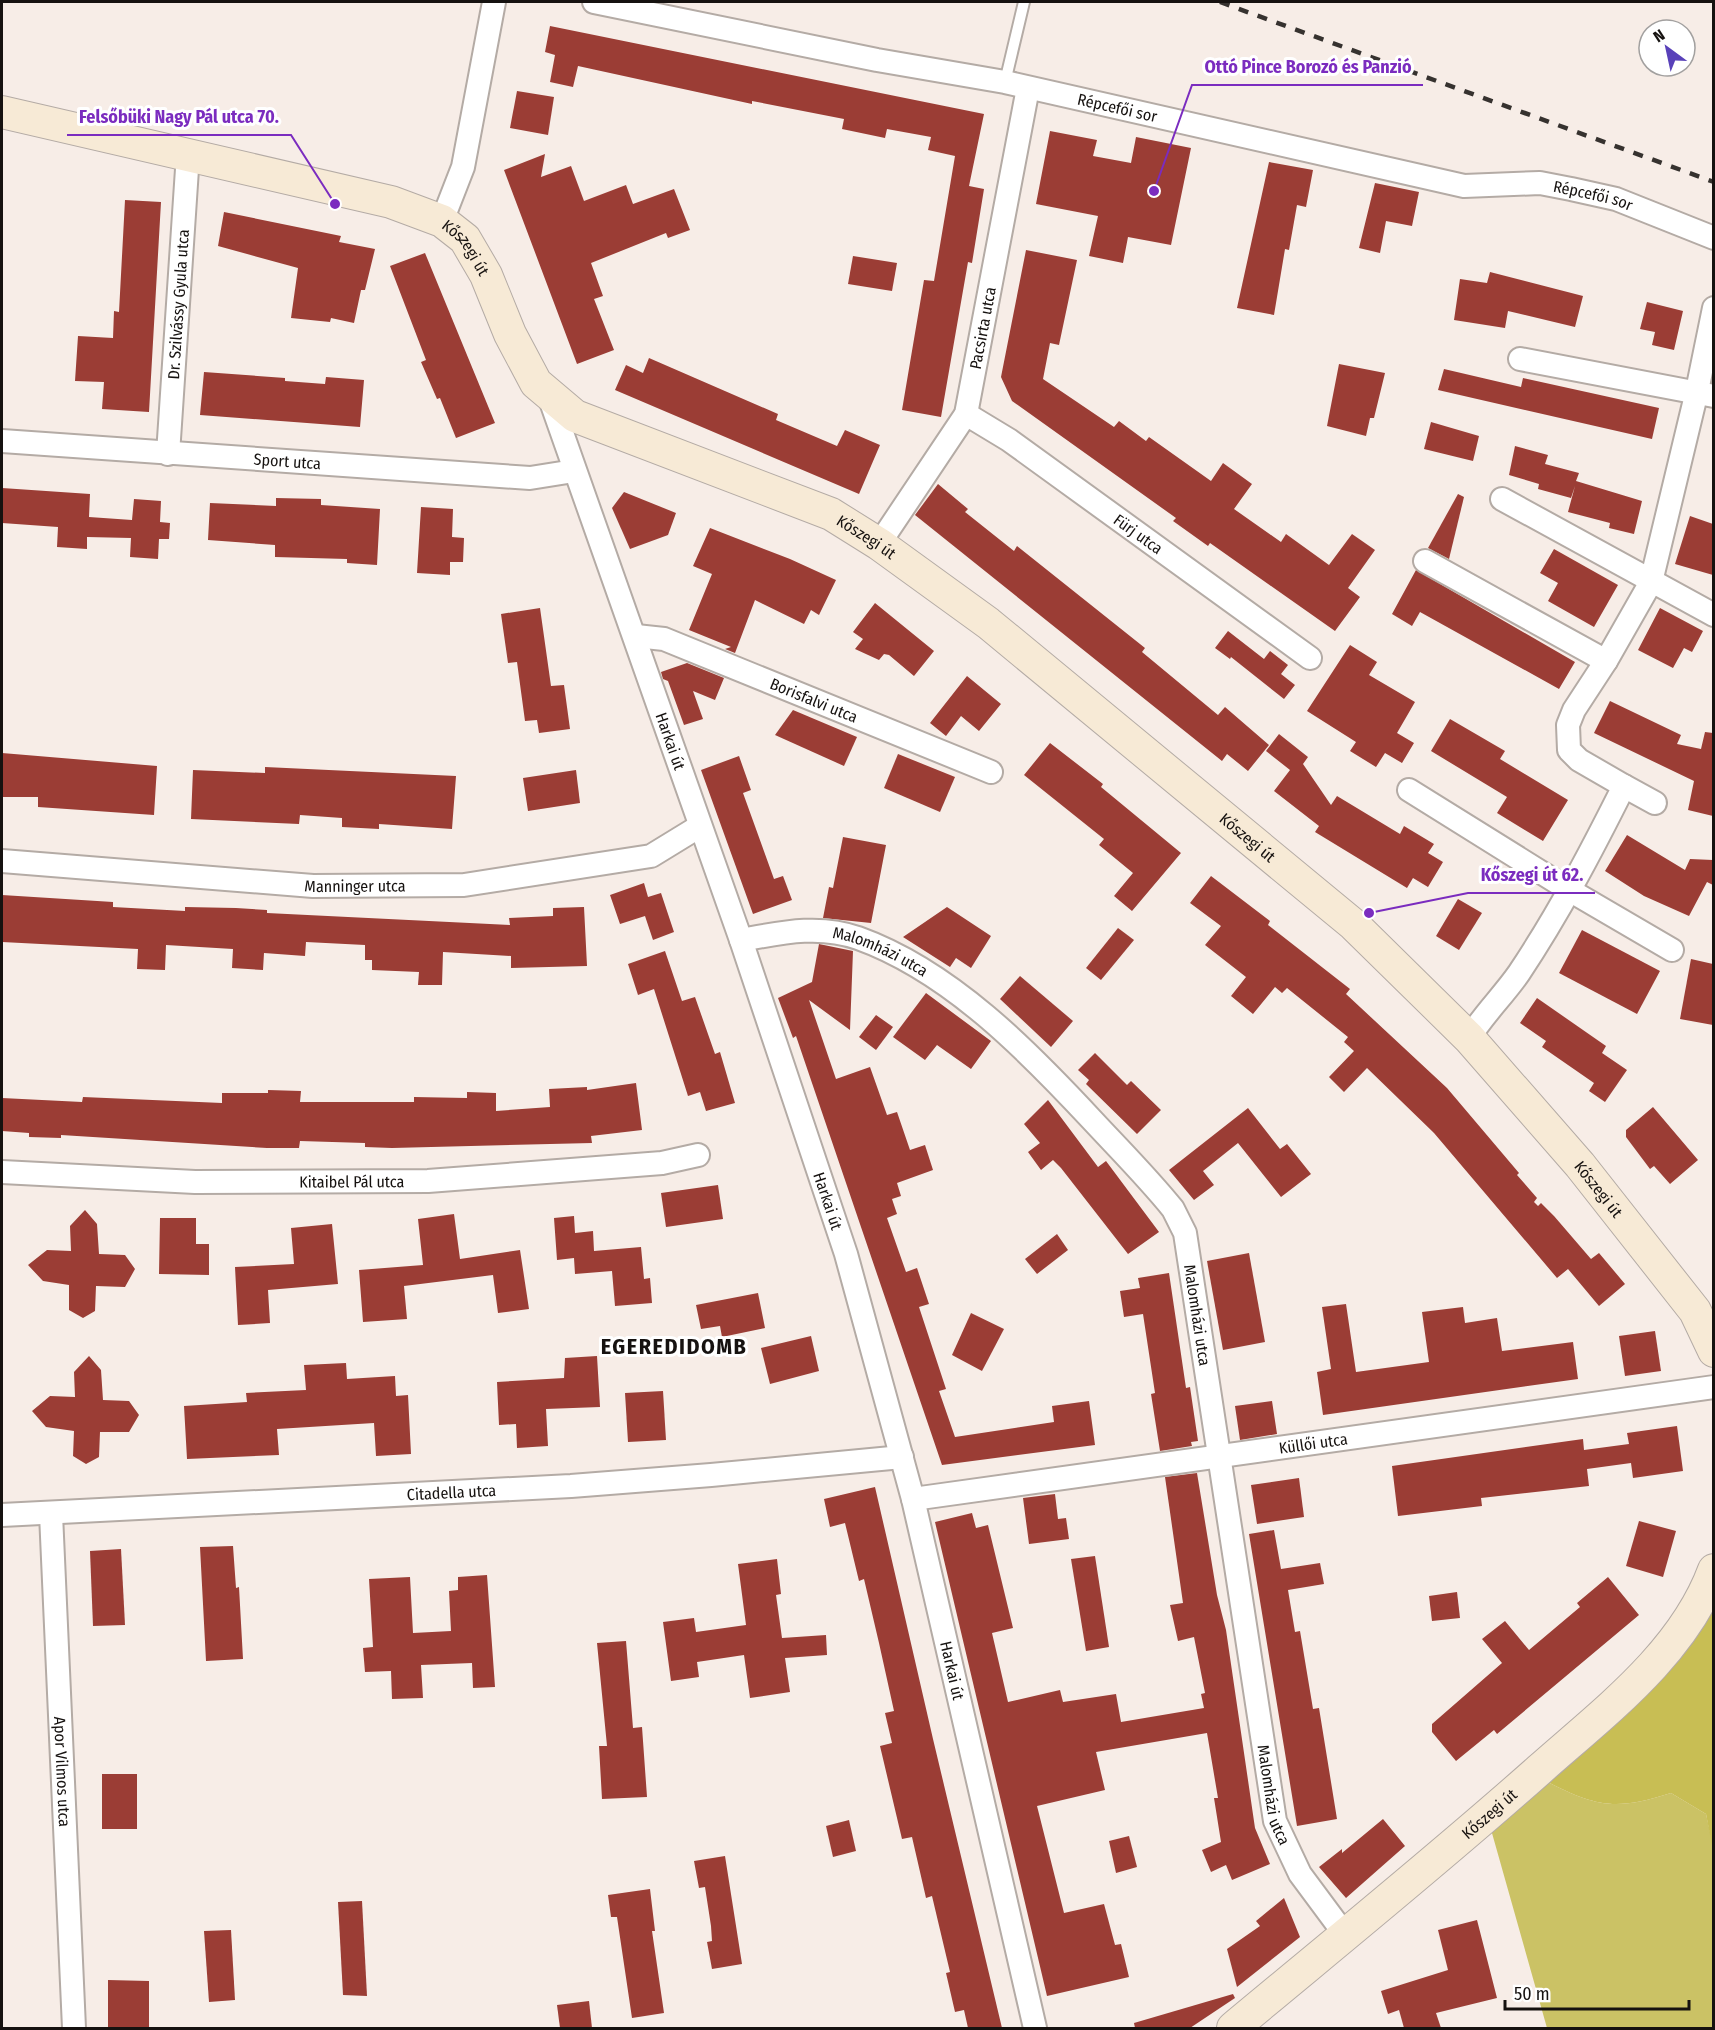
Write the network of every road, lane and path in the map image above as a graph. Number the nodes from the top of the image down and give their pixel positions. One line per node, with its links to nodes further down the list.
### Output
1 (494, 2): 8 (street, Kőszegi út)
2 (594, 2): 4 (street, Répcefői sor)
3 (1024, 2): 4 (lane)
4 (1005, 82): 5 (street, Répcefői sor)
5 (1028, 88): 9 (street, Répcefői sor); 14 (street, Pacsirta utca)
6 (2, 112): 7 (main road)
7 (188, 154): 8 (main road); 16 (street, Dr. Szilvássy Gyula utca)
8 (442, 221): 13 (main road, Kőszegi út)
9 (1711, 239)
10 (1713, 308): 12 (street)
11 (1520, 359): 12 (street)
12 (1705, 394): 21 (street)
13 (549, 396): 17 (street, Harkai út); 19 (main road, Kőszegi út)
14 (966, 414): 19 (street, Pacsirta utca); 24 (street, Fürj utca)
15 (2, 441): 16 (street, Sport utca)
16 (168, 454): 17 (street, Sport utca)
17 (574, 471): 23 (street, Harkai út)
18 (1502, 499): 21 (street)
19 (879, 544): 35 (main road, Kőszegi út)
20 (1425, 561): 25 (street)
21 (1651, 582): 22 (street); 25 (street)
22 (1713, 615)
23 (636, 636): 26 (street, Borisfalvi utca); 30 (street, Harkai út)
24 (1310, 658)
25 (1606, 661): 27 (street)
26 (991, 772)
27 (1624, 786): 29 (street); 32 (street)
28 (1409, 790): 32 (street)
29 (1655, 803)
30 (700, 826): 31 (street, Manninger utca); 33 (street, Harkai út)
31 (2, 861)
32 (1571, 891): 34 (street); 35 (street)
33 (741, 939): 40 (street, Malomházi utca); 41 (street, Harkai út)
34 (1672, 950)
35 (1469, 1038): 38 (main road, Kőszegi út)
36 (698, 1155): 37 (street, Kitaibel Pál utca)
37 (2, 1172)
38 (1713, 1351)
39 (1713, 1387): 40 (street, Küllői utca)
40 (1219, 1455): 42 (street, Küllői utca); 46 (street, Malomházi utca)
41 (902, 1456): 42 (street, Harkai út); 43 (street, Citadella utca)
42 (913, 1499): 48 (street, Harkai út)
43 (51, 1514): 44 (street, Citadella utca); 47 (street, Apor Vilmos utca)
44 (2, 1515)
45 (1713, 1570): 46 (main road, Kőszegi út)
46 (1346, 1936): 49 (main road, Kőszegi út)
47 (74, 2028)
48 (1035, 2028)
49 (1233, 2028)

